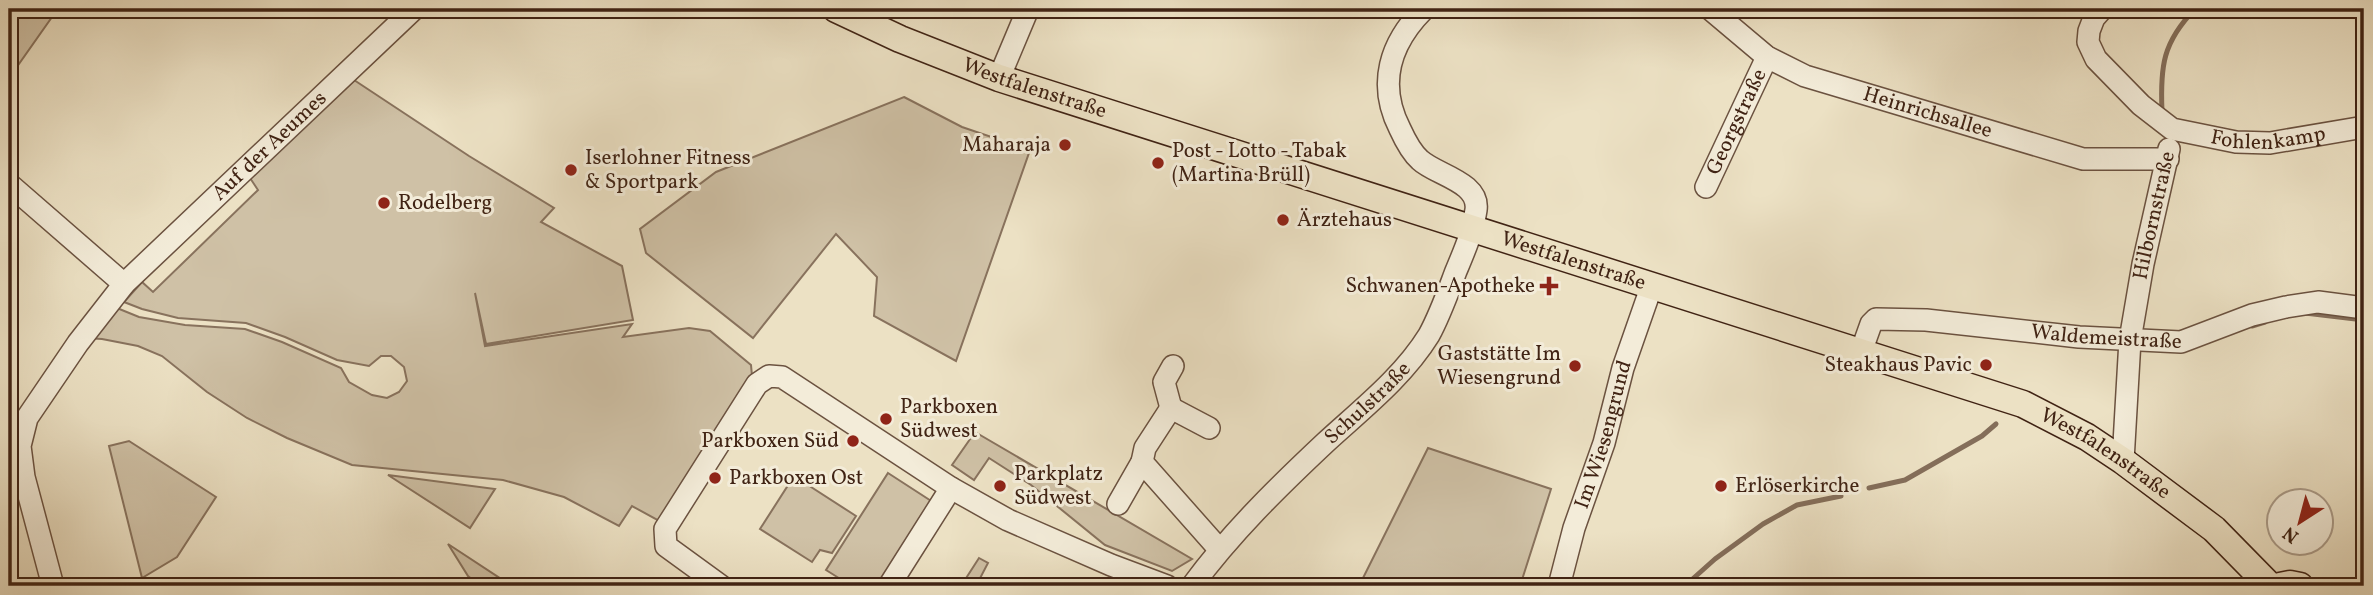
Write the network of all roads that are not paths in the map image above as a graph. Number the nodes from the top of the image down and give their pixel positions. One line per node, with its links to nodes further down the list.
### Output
1 (414, 9): 15 (street, Auf der Aeumes)
2 (836, 9): 8 (main road, Westfalenstraße)
3 (1028, 9): 8 (street)
4 (1424, 9): 14 (street)
5 (1710, 9): 7 (street, Heinrichsallee)
6 (2091, 12): 10 (street, Hilbornstraße)
7 (1767, 57): 11 (street, Heinrichsallee); 13 (street, Georgstraße)
8 (999, 78): 14 (main road, Westfalenstraße)
9 (2364, 127): 10 (street, Fohlenkamp)
10 (2172, 129): 11 (street, Hilbornstraße)
11 (2168, 159): 18 (street, Hilbornstraße)
12 (9, 184): 15 (street)
13 (1706, 187)
14 (1472, 227): 16 (main road, Westfalenstraße); 27 (street, Schulstraße)
15 (124, 284): 28 (street, Auf der Aeumes)
16 (1652, 285): 19 (main road, Westfalenstraße); 33 (street, Im Wiesengrund)
17 (2364, 309): 18 (street, Waldemeistraße)
18 (2130, 340): 19 (street, Waldemeistraße); 23 (street, Hilbornstraße)
19 (1861, 352): 23 (main road, Westfalenstraße)
20 (1172, 366): 21 (street)
21 (1171, 408): 22 (street); 24 (street)
22 (1209, 428)
23 (2123, 461): 34 (main road, Westfalenstraße)
24 (1142, 462): 26 (street); 27 (street)
25 (951, 488): 29 (street); 30 (street); 31 (street)
26 (1118, 504)
27 (1219, 549): 32 (street, Schulstraße)
28 (53, 586)
29 (721, 586)
30 (889, 586)
31 (1167, 586)
32 (1192, 586)
33 (1559, 586)
34 (2270, 586)
35 (2280, 586): 36 (main road)
36 (2300, 586)

